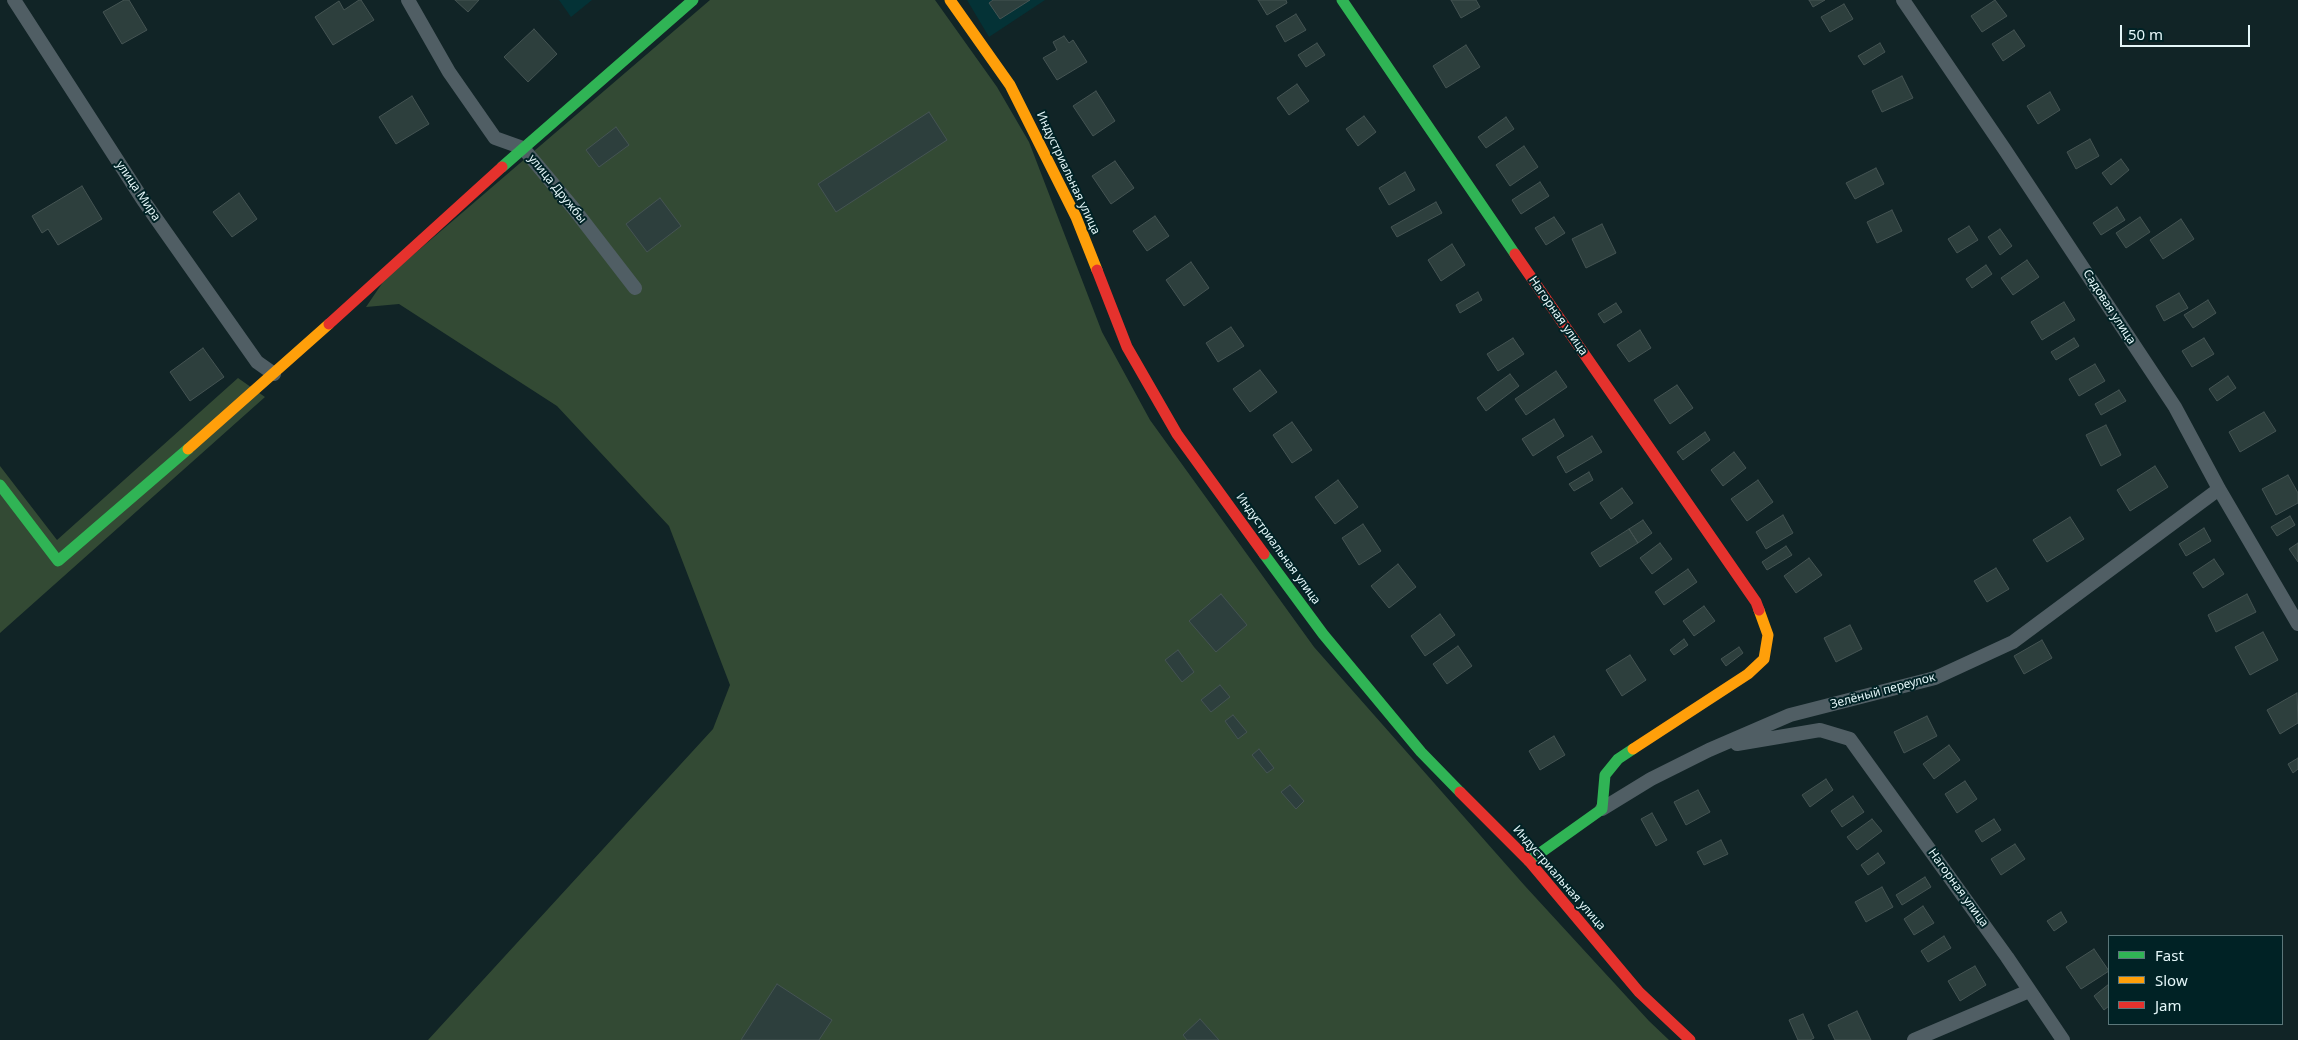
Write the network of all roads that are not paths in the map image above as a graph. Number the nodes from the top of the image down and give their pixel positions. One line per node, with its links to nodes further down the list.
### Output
1 (14, 0): 9 (street, улица Мира)
2 (408, 0): 7 (street, улица Дружбы)
3 (693, 0): 7 (street)
4 (950, 0): 15 (street, Индустриальная улица)
5 (1342, 0): 14 (street, Нагорная улица)
6 (1903, 0): 11 (street, Садовая улица)
7 (523, 148): 8 (street, улица Дружбы); 9 (street)
8 (635, 288)
9 (274, 374): 10 (street)
10 (0, 485)
11 (2219, 489): 12 (street, Садовая улица); 13 (street, Зелёный переулок)
12 (2298, 624)
13 (1709, 750): 14 (street, Зелёный переулок); 16 (street, Нагорная улица)
14 (1602, 809): 15 (street, Зелёный переулок)
15 (1529, 861): 17 (street, Индустриальная улица)
16 (2029, 991): 18 (street); 19 (street, Нагорная улица)
17 (1690, 1040)
18 (1914, 1040)
19 (2063, 1040)

